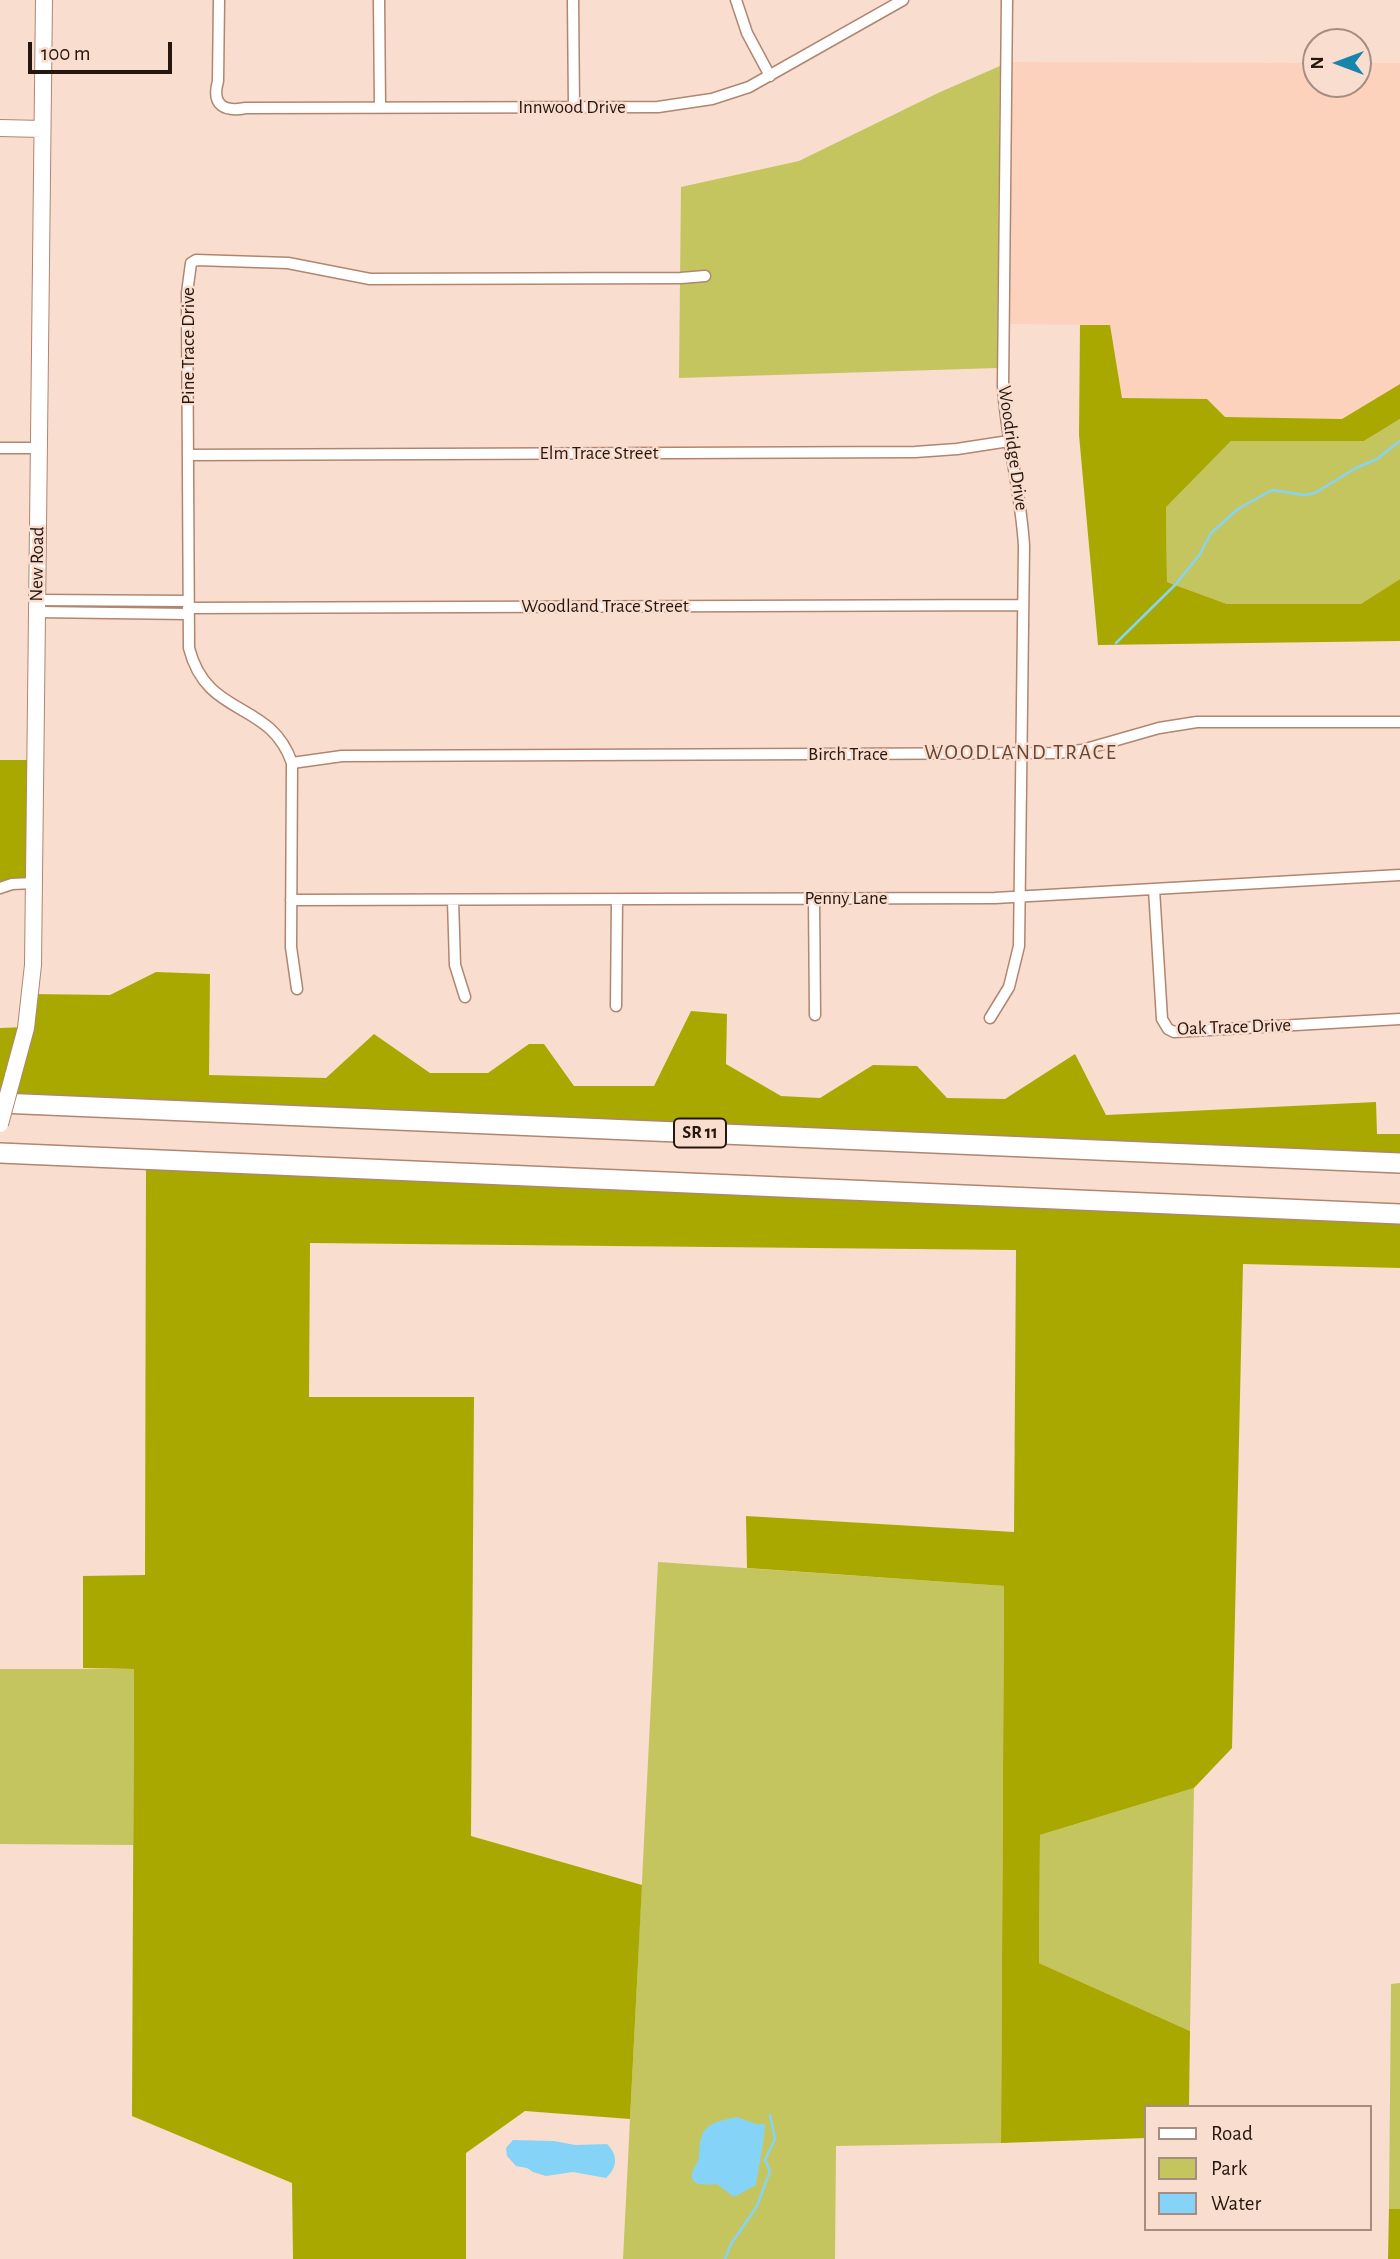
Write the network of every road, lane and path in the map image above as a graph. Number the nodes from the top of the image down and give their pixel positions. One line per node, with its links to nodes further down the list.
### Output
1 (44, 0): 12 (street, New Road)
2 (219, 0): 9 (street, Innwood Drive)
3 (379, 0): 9 (street)
4 (573, 0): 10 (street)
5 (736, 0): 8 (street)
6 (903, 0): 8 (street, Innwood Drive)
7 (1007, 0): 14 (street, Woodridge Drive)
8 (770, 76): 10 (street, Innwood Drive)
9 (380, 107): 10 (street, Innwood Drive)
10 (574, 107)
11 (0, 128): 12 (street)
12 (43, 129): 16 (street, New Road)
13 (705, 276): 17 (street, Pine Trace Drive)
14 (1009, 441): 17 (street, Elm Trace Street); 18 (street, Woodridge Drive)
15 (0, 447): 16 (street)
16 (39, 447): 19 (street, New Road)
17 (188, 455): 20 (street, Pine Trace Drive)
18 (1023, 605): 20 (street, Woodland Trace Street); 22 (street, Woodridge Drive)
19 (37, 606): 20 (street, Woodland Trace Street); 25 (street, New Road)
20 (188, 608): 23 (street, Pine Trace Drive)
21 (1400, 722): 22 (street, Birch Trace)
22 (1021, 753): 23 (street, Birch Trace); 28 (street, Woodridge Drive)
23 (292, 763): 30 (street, Pine Trace Drive)
24 (1400, 875): 27 (street, Penny Lane)
25 (34, 883): 26 (street); 40 (street, New Road, bridge)
26 (0, 888)
27 (1154, 889): 28 (street, Penny Lane); 38 (street, Oak Trace Drive)
28 (1020, 897): 29 (street, Penny Lane); 37 (street, Woodridge Drive)
29 (814, 898): 32 (street, Penny Lane); 36 (street)
30 (291, 900): 31 (street, Penny Lane); 33 (street, Pine Trace Drive)
31 (453, 900): 32 (street, Penny Lane); 34 (street)
32 (617, 900): 35 (street)
33 (297, 989)
34 (465, 997)
35 (616, 1006)
36 (815, 1015)
37 (990, 1018)
38 (1400, 1019)
39 (0, 1103): 42 (highway, SR 11)
40 (0, 1124)
41 (0, 1153): 43 (highway)
42 (1400, 1163)
43 (1400, 1214)

